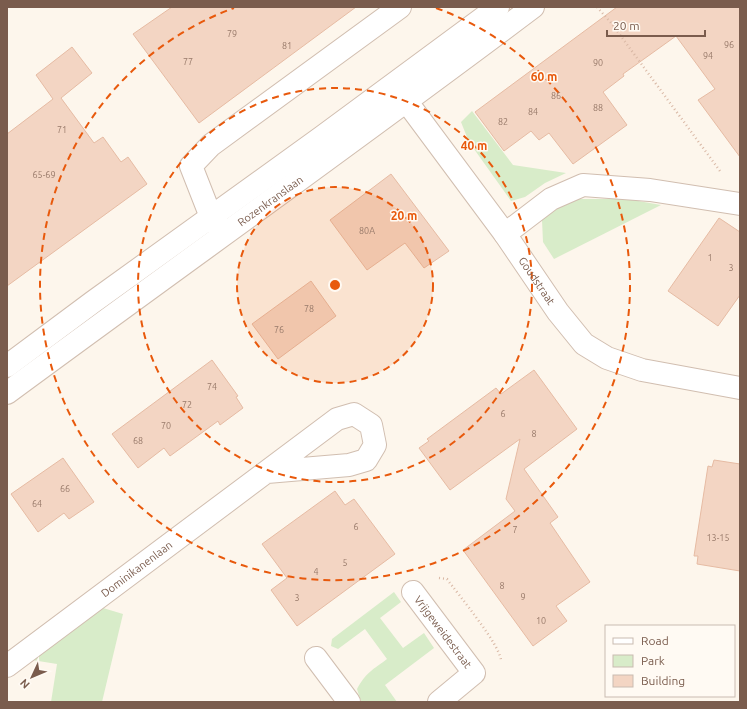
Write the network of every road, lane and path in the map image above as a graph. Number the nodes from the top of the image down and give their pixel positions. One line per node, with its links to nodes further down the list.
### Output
1 (400, 7): 9 (street)
2 (498, 7): 5 (street, Rozenkranslaan)
3 (533, 7): 6 (street, Rozenkranslaan)
4 (596, 7): 7 (path)
5 (394, 84): 6 (street, Goudstraat); 9 (street, Rozenkranslaan)
6 (406, 102): 10 (street, Goudstraat); 11 (street, Rozenkranslaan)
7 (722, 173)
8 (740, 204): 10 (street)
9 (211, 217): 11 (street); 12 (street, Rozenkranslaan)
10 (505, 234): 13 (street, Goudstraat)
11 (224, 235): 14 (street, Rozenkranslaan)
12 (7, 366)
13 (740, 388)
14 (7, 393)
15 (267, 472): 18 (street, Dominikanenlaan)
16 (413, 592): 20 (street, Vrijgeweidestraat)
17 (316, 658): 19 (street)
18 (7, 666)
19 (349, 702)
20 (438, 702)

